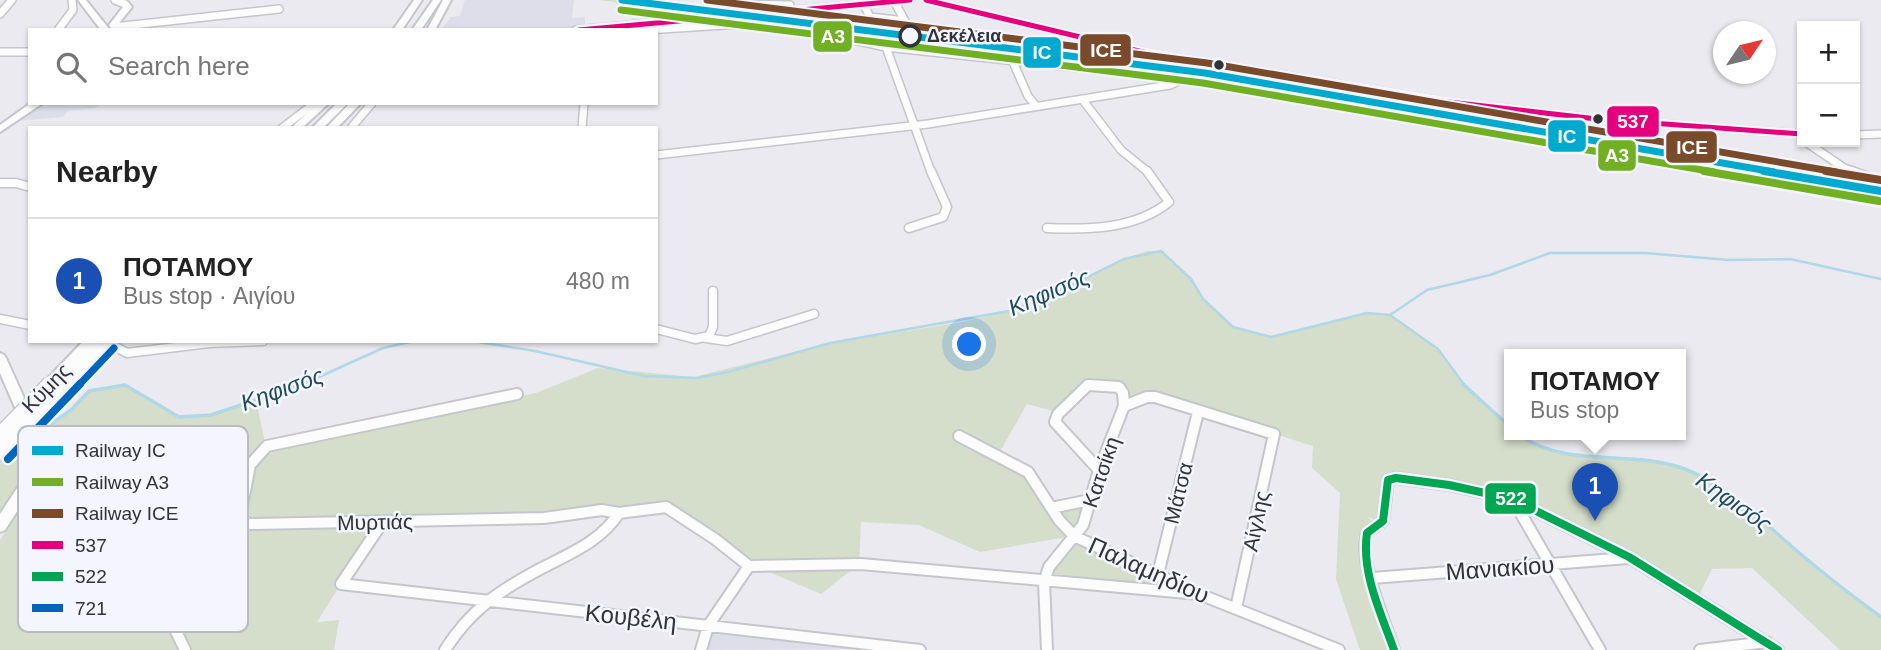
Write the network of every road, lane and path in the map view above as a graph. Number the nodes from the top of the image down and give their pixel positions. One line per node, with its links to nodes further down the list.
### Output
1 (12, 0): 18 (street)
2 (72, 0): 19 (street)
3 (82, 0): 20 (main road)
4 (92, 0): 17 (main road)
5 (114, 0): 14 (street)
6 (418, 0): 21 (main road)
7 (427, 0): 22 (main road)
8 (437, 0): 23 (main road)
9 (447, 0): 24 (main road)
10 (732, 0): 15 (street)
11 (910, 0): 13 (street)
12 (926, 0): 52 (street)
13 (894, 1): 15 (street); 15 (street)
14 (125, 4): 17 (main road); 20 (main road)
15 (866, 5): 25 (street)
16 (279, 9): 20 (street)
17 (107, 12): 20 (main road)
18 (0, 14)
19 (60, 28)
20 (112, 28)
21 (398, 28)
22 (407, 28)
23 (417, 28)
24 (431, 28)
25 (599, 28)
26 (658, 29): 27 (street)
27 (886, 47): 30 (street); 41 (street)
28 (0, 52): 29 (street)
29 (28, 52)
30 (1013, 62): 31 (street); 40 (street)
31 (1082, 99): 40 (street); 59 (street)
32 (35, 105): 49 (main road)
33 (313, 105): 42 (street)
34 (322, 105): 43 (main road)
35 (330, 105): 44 (main road)
36 (341, 105): 45 (main road)
37 (354, 105): 46 (main road)
38 (370, 105): 47 (street)
39 (584, 105): 48 (street)
40 (1036, 106): 41 (street)
41 (914, 125): 54 (street); 58 (street)
42 (285, 126)
43 (298, 126)
44 (308, 126)
45 (319, 126)
46 (333, 126)
47 (353, 126)
48 (582, 126)
49 (0, 129)
50 (1881, 134): 51 (street)
51 (1860, 135)
52 (1797, 137)
53 (1814, 147): 55 (street)
54 (658, 155)
55 (1881, 181)
56 (0, 183): 57 (street)
57 (28, 186)
58 (909, 228)
59 (1047, 228)
60 (713, 291): 65 (street)
61 (814, 314): 65 (street)
62 (0, 319): 63 (street)
63 (28, 326)
64 (658, 330): 65 (street)
65 (706, 338)
66 (89, 343): 77 (main road, Κύμης, bridge)
67 (103, 343): 74 (main road, Κύμης, bridge)
68 (109, 343): 69 (street)
69 (227, 343)
70 (0, 358): 75 (main road)
71 (517, 394): 81 (street, Μυρτιάς)
72 (1124, 406): 73 (street); 80 (street, Κατσίκη); 80 (street)
73 (1198, 412): 94 (street, Μάτσα); 99 (street, Αίγλης)
74 (25, 426)
75 (30, 426)
76 (18, 433): 79 (main road, Κύμης, bridge)
77 (0, 435)
78 (958, 436): 85 (street)
79 (0, 452)
80 (1099, 470): 84 (street, Κατσίκη)
81 (248, 474)
82 (18, 499): 89 (main road)
83 (1512, 499): 91 (street); 92 (street); 95 (street)
84 (1090, 500): 85 (street); 90 (street, Κατσίκη)
85 (1051, 508): 90 (street)
86 (618, 513): 87 (street, Μυρτιάς); 93 (street, Μυρτιάς); 98 (street)
87 (383, 523): 88 (street, Μυρτιάς); 98 (street, Κουβέλη)
88 (248, 524)
89 (0, 526)
90 (1074, 536): 94 (street, Παλαμηδίου); 96 (street, Παλαμηδίου)
91 (1629, 558): 92 (street, Μανιακίου); 102 (street)
92 (1550, 565): 95 (street, Μανιακίου); 110 (street)
93 (749, 566): 96 (street); 100 (street)
94 (1158, 574): 97 (street, Παλαμηδίου)
95 (1372, 578): 109 (street)
96 (1044, 582): 97 (street); 107 (street)
97 (1199, 594): 99 (street, Παλαμηδίου)
98 (484, 601): 100 (street, Κουβέλη); 104 (street)
99 (1236, 608): 108 (street, Παλαμηδίου)
100 (708, 626): 105 (street); 106 (street, Κουβέλη)
101 (176, 632): 103 (street)
102 (1767, 642): 111 (street); 112 (street)
103 (185, 650)
104 (445, 650)
105 (701, 650)
106 (920, 650)
107 (1047, 650)
108 (1339, 650)
109 (1394, 650)
110 (1600, 650)
111 (1700, 650)
112 (1778, 650)

